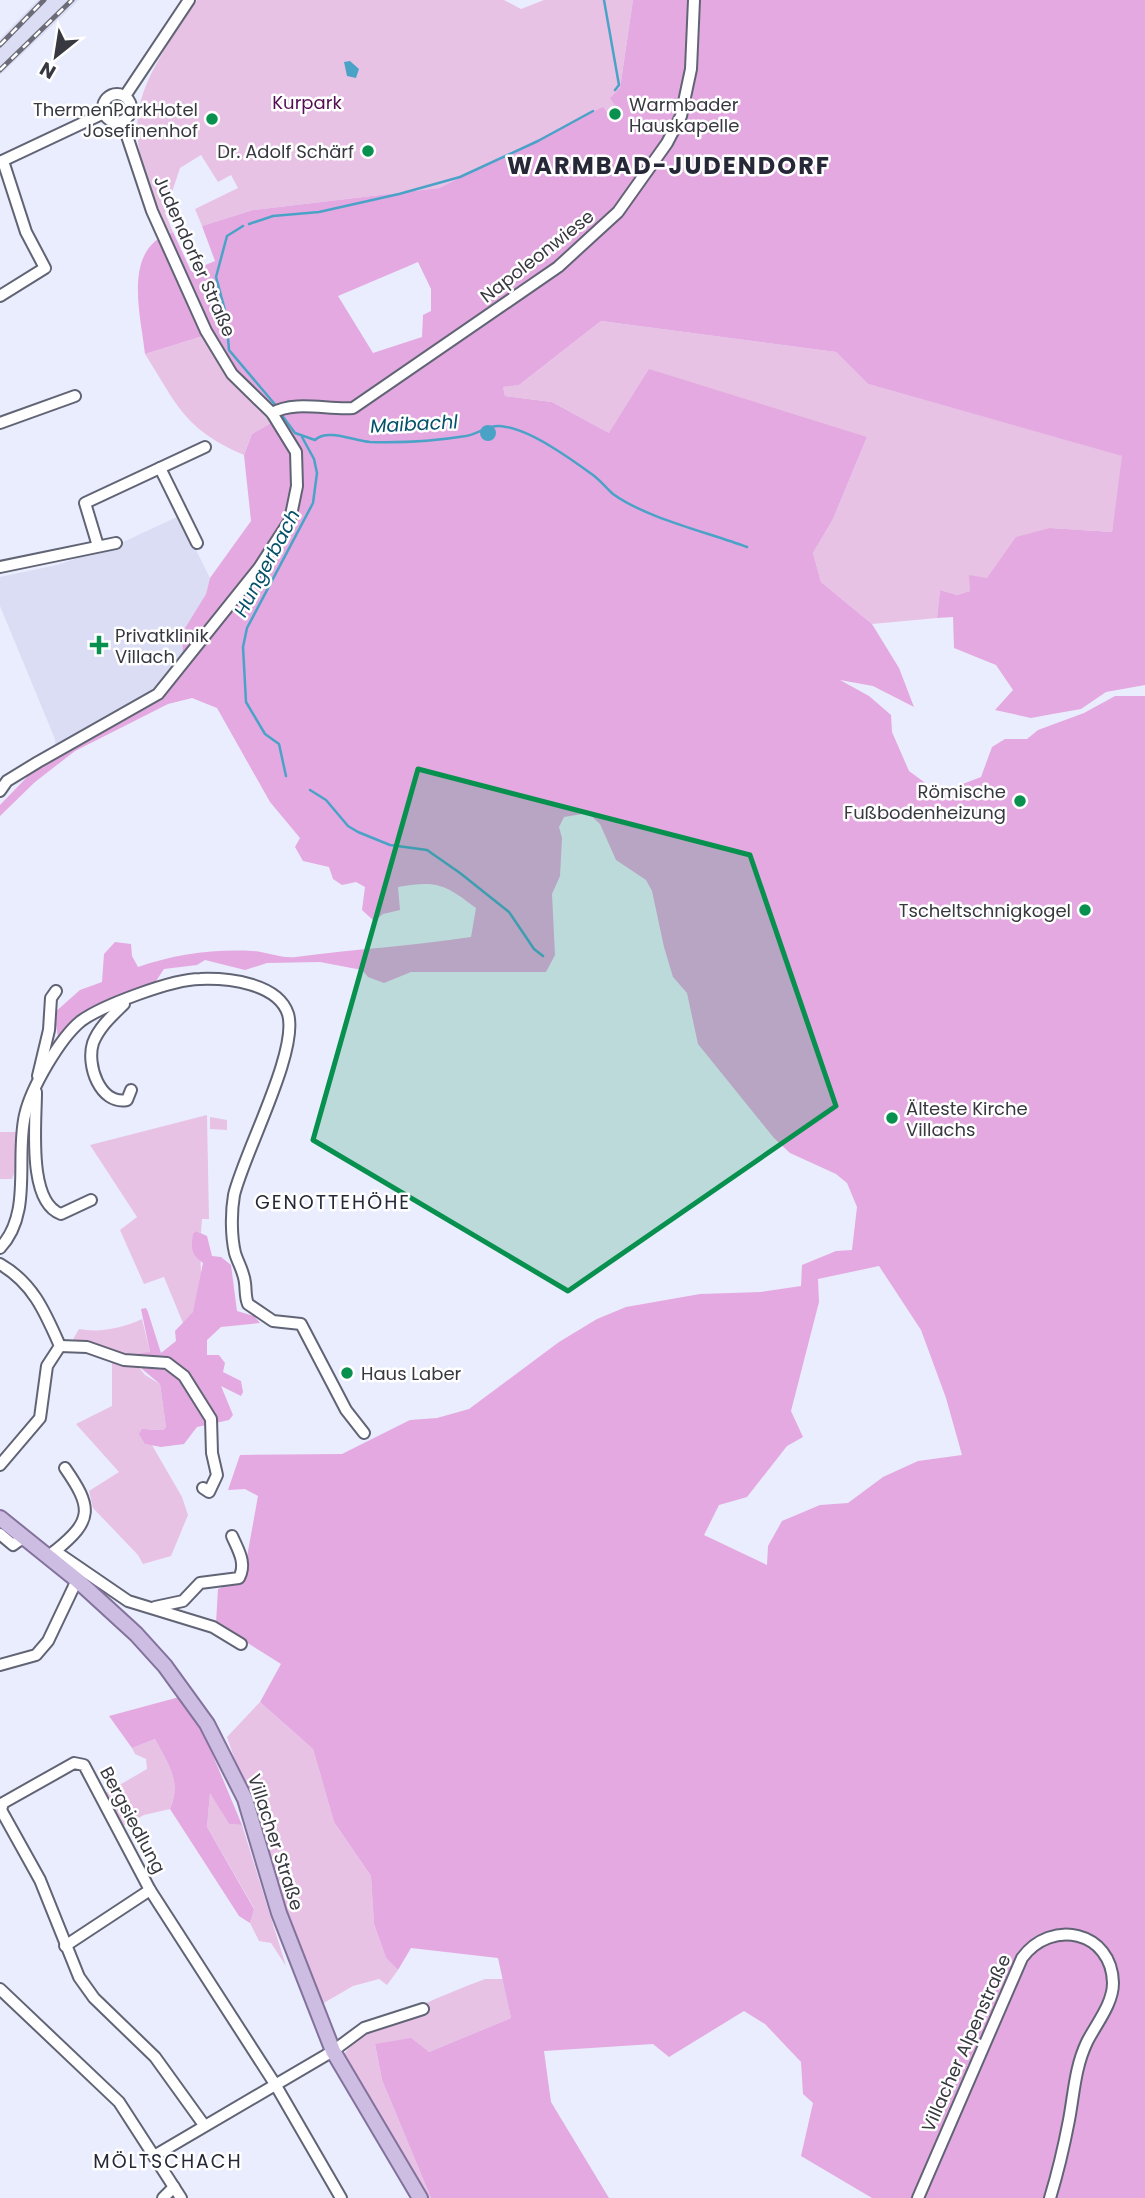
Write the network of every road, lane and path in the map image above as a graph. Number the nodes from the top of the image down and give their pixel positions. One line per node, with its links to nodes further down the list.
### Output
1 (189, 0): 3 (street)
2 (694, 0): 9 (street, Napoleonwiese)
3 (125, 96): 4 (street); 5 (street)
4 (104, 113): 5 (street); 6 (street)
5 (122, 121): 9 (street, Judendorfer Straße)
6 (1, 161): 7 (street)
7 (0, 296)
8 (75, 396): 10 (street)
9 (277, 410): 17 (street, Judendorfer Straße)
10 (0, 423)
11 (205, 447): 12 (street)
12 (160, 468): 14 (street); 15 (street)
13 (116, 542): 15 (street)
14 (197, 543)
15 (98, 546): 16 (street)
16 (0, 567)
17 (0, 791)
18 (56, 990): 20 (street)
19 (132, 998): 20 (street); 21 (street); 26 (street)
20 (36, 1086): 22 (street); 23 (street)
21 (131, 1090)
22 (91, 1200)
23 (0, 1248)
24 (0, 1264): 25 (street)
25 (60, 1346): 27 (street); 29 (street)
26 (364, 1433)
27 (0, 1465)
28 (65, 1468): 34 (street)
29 (202, 1488)
30 (0, 1518): 33 (main road, Villacher Straße)
31 (0, 1534): 33 (street)
32 (232, 1536): 36 (street)
33 (24, 1537): 34 (main road, Villacher Straße)
34 (52, 1554): 35 (main road, Villacher Straße); 36 (street)
35 (77, 1580): 38 (street); 43 (main road, Villacher Straße)
36 (149, 1607): 37 (street)
37 (242, 1644)
38 (0, 1665)
39 (150, 1890): 40 (street, Bergsiedlung); 40 (street, Bergsiedlung); 44 (street, Bergsiedlung)
40 (65, 1946): 45 (street, Bergsiedlung)
41 (0, 1989): 46 (street)
42 (423, 2009): 43 (street)
43 (332, 2051): 44 (street); 51 (main road, Villacher Straße)
44 (275, 2084): 45 (street); 50 (street, Bergsiedlung)
45 (204, 2125): 46 (street)
46 (154, 2156): 47 (street)
47 (174, 2187): 48 (street); 49 (street)
48 (163, 2198)
49 (181, 2198)
50 (341, 2198)
51 (420, 2198)
52 (918, 2198): 53 (street, Villacher Alpenstraße)
53 (1050, 2198)

